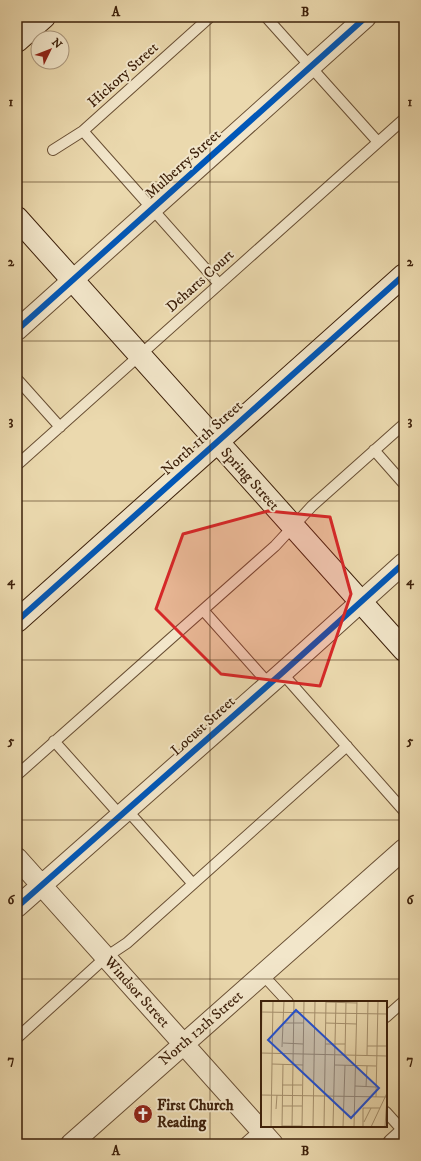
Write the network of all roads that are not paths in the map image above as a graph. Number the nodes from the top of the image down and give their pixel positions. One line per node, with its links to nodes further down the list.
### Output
1 (44, 17): 5 (main road)
2 (210, 17): 8 (lane, Hickory Street)
3 (266, 17): 6 (lane)
4 (366, 17): 6 (street, Mulberry Street)
5 (17, 41)
6 (311, 67): 9 (lane); 11 (street, Mulberry Street)
7 (404, 119): 9 (lane, Deharts Court)
8 (83, 131): 10 (lane, Hickory Street); 11 (lane)
9 (378, 142): 15 (lane, Deharts Court)
10 (53, 150)
11 (152, 209): 14 (street, Mulberry Street); 15 (lane)
12 (17, 218): 14 (main road, Spring Street)
13 (404, 275): 21 (main road, North 11th Street)
14 (72, 280): 16 (street, Mulberry Street); 17 (main road, Spring Street)
15 (219, 284): 17 (lane, Deharts Court)
16 (17, 330)
17 (139, 356): 20 (lane, Deharts Court); 21 (main road, Spring Street)
18 (17, 379): 20 (lane)
19 (404, 424): 22 (lane)
20 (60, 427): 23 (lane, Deharts Court)
21 (217, 442): 25 (main road, Spring Street); 29 (main road, North 11th Street)
22 (374, 450): 24 (lane); 25 (lane)
23 (17, 465)
24 (404, 484)
25 (293, 526): 27 (main road, Spring Street); 28 (lane)
26 (404, 563): 27 (street, Locust Street)
27 (361, 601): 30 (main road, Spring Street); 31 (street, Locust Street)
28 (203, 610): 31 (lane); 32 (lane)
29 (17, 620)
30 (404, 650)
31 (276, 678): 33 (lane); 36 (street, Locust Street)
32 (54, 741): 34 (lane); 36 (lane)
33 (347, 746): 35 (lane); 39 (lane)
34 (17, 775)
35 (404, 811)
36 (124, 813): 39 (lane); 40 (street, Locust Street)
37 (404, 849): 43 (street, North 12th Street)
38 (17, 858): 40 (street, Windsor Street)
39 (193, 884): 42 (lane)
40 (41, 885): 41 (street, Locust Street); 42 (street, Windsor Street)
41 (17, 907)
42 (106, 957): 47 (lane); 48 (street, Windsor Street)
43 (263, 974): 44 (lane); 48 (street, North 12th Street)
44 (287, 1001)
45 (404, 1001): 46 (lane)
46 (387, 1016)
47 (18, 1036)
48 (184, 1044): 51 (street, Windsor Street); 52 (street, North 12th Street)
49 (387, 1113): 50 (lane)
50 (404, 1133): 54 (street)
51 (266, 1137): 53 (lane)
52 (71, 1144)
53 (244, 1144)
54 (393, 1144)

